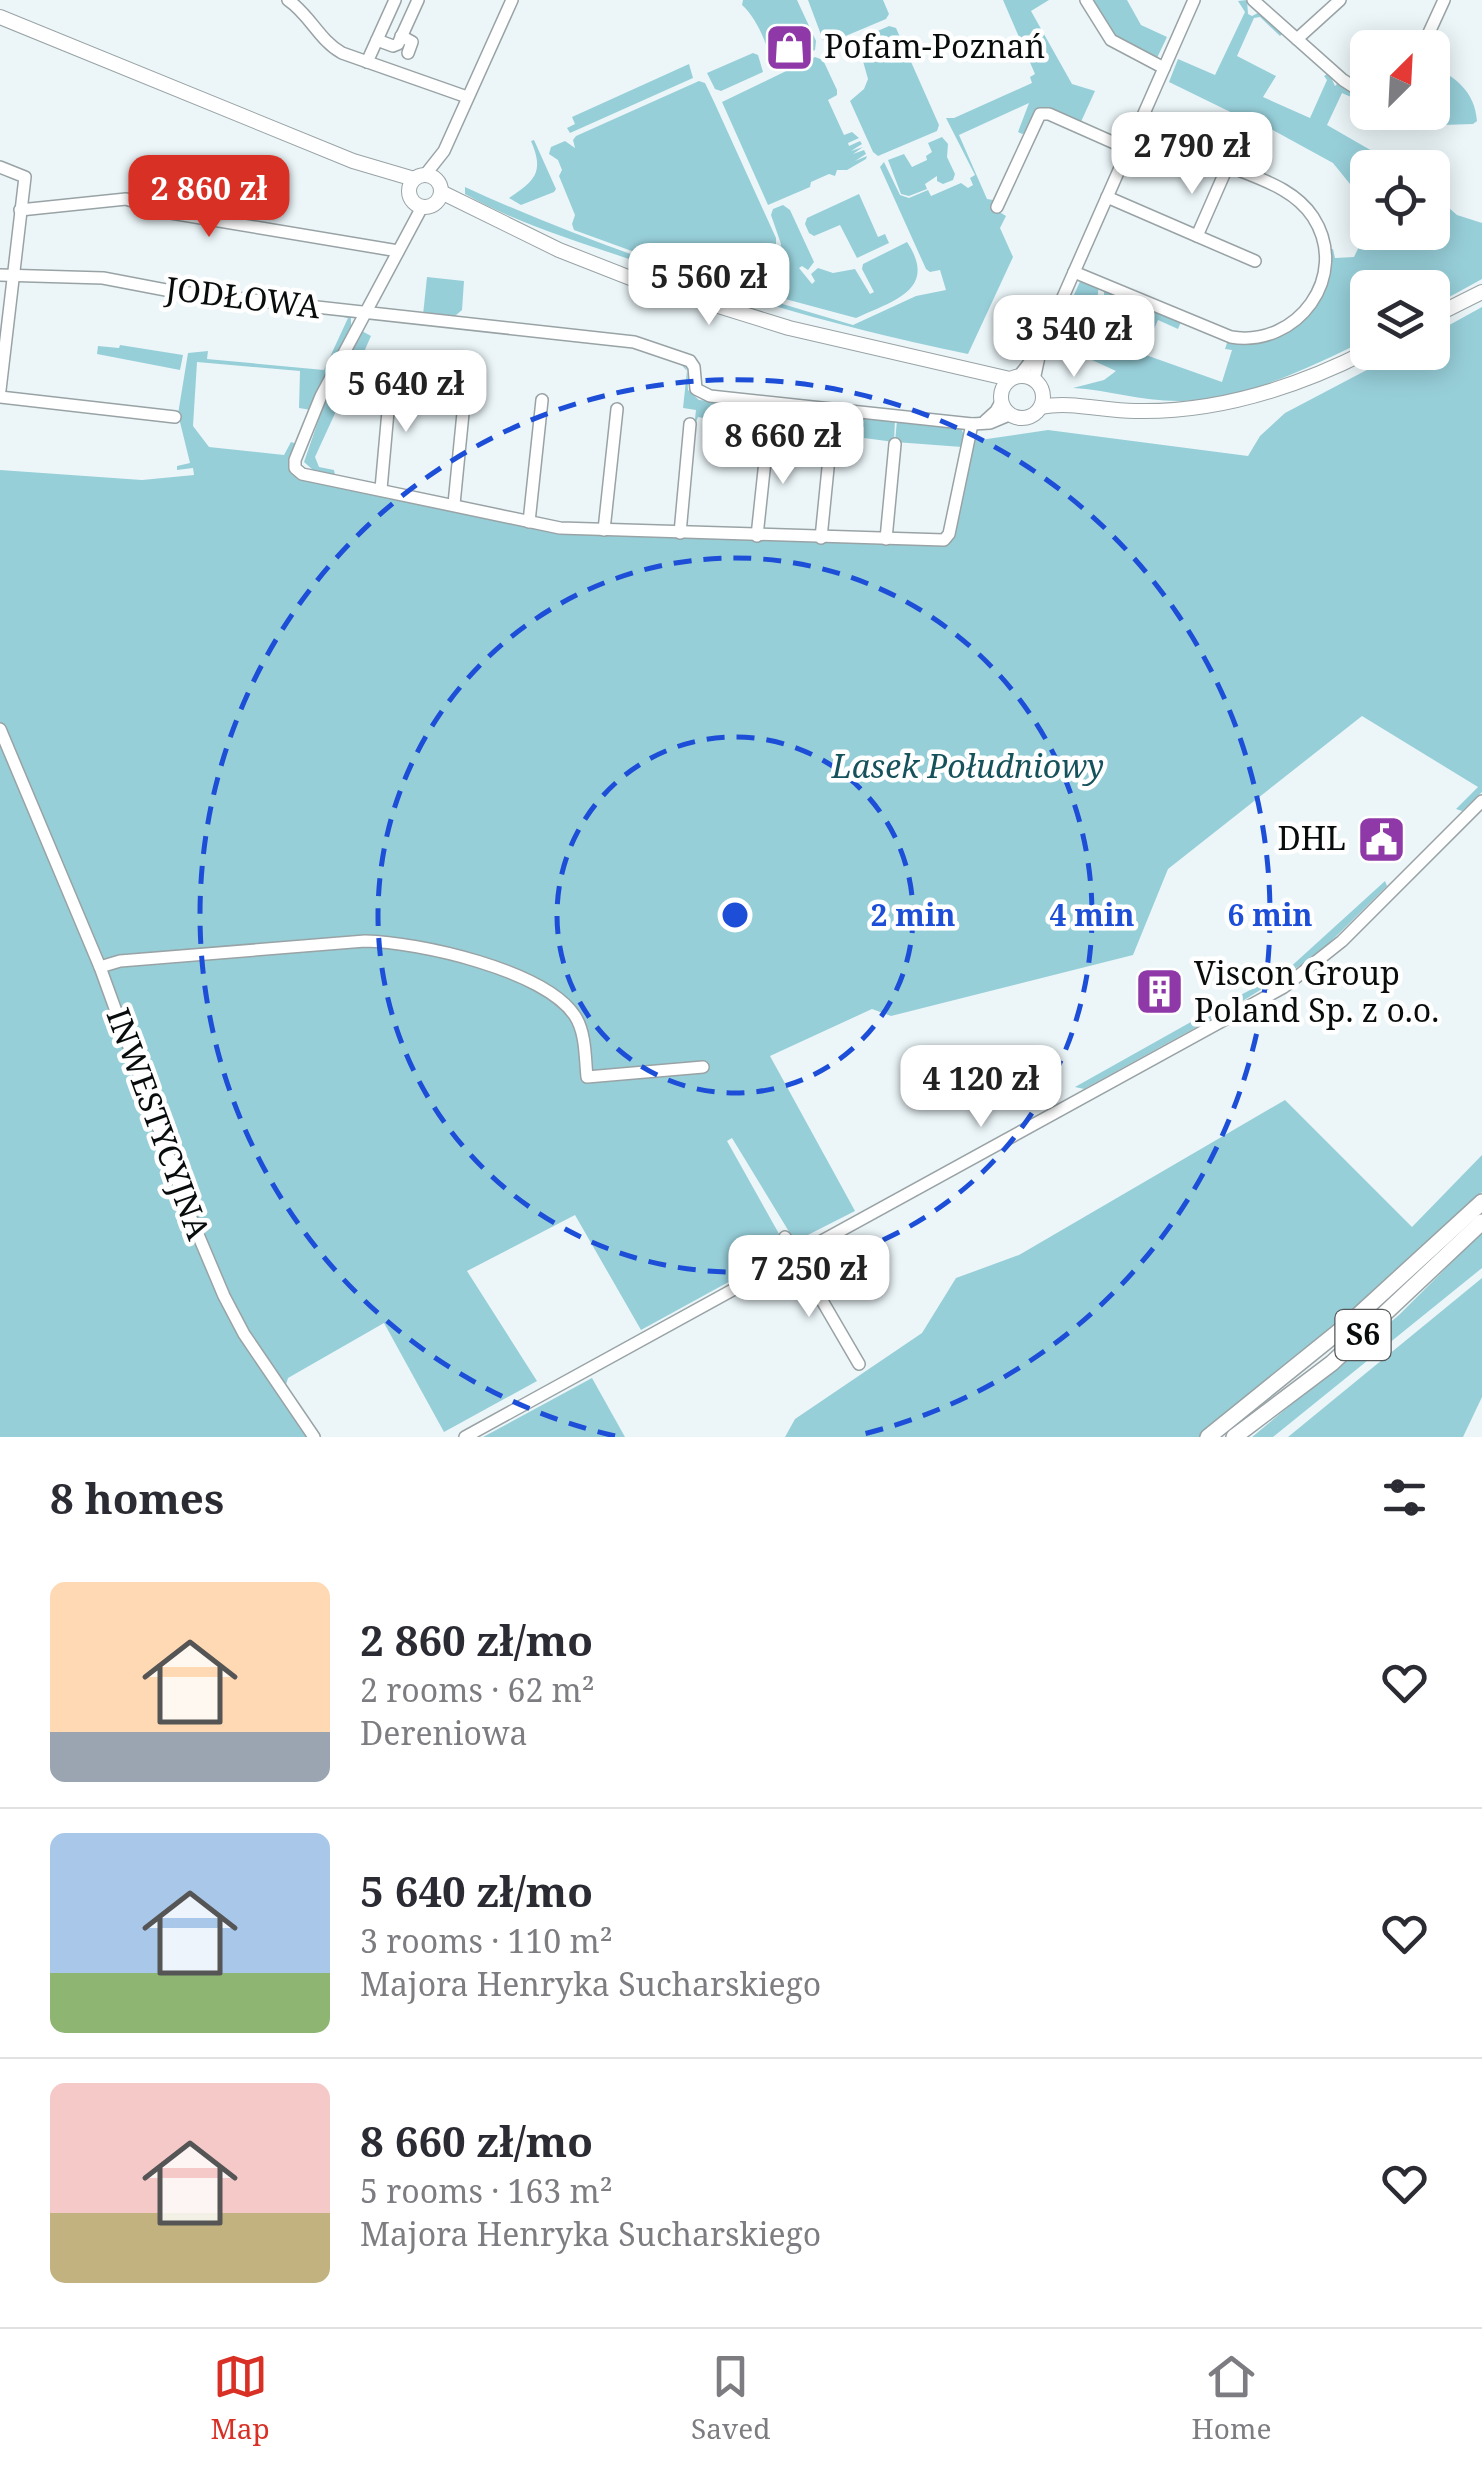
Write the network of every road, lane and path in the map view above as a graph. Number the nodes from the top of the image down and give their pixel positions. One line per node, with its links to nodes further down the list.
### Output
1 (288, 0): 16 (street)
2 (395, 0): 14 (street)
3 (418, 0): 12 (street)
4 (512, 0): 19 (street)
5 (1086, 0): 17 (street)
6 (1194, 0): 17 (street)
7 (1253, 0): 13 (street)
8 (1340, 0): 13 (street)
9 (1444, 0): 11 (street)
10 (0, 18): 24 (main road)
11 (1430, 30)
12 (401, 36): 14 (street); 15 (street)
13 (1297, 39): 18 (street)
14 (377, 40): 16 (street)
15 (408, 53)
16 (367, 62): 19 (street)
17 (1164, 68): 21 (street)
18 (1350, 85)
19 (467, 96): 24 (street)
20 (1247, 122): 22 (street)
21 (1128, 149): 25 (street); 26 (street)
22 (1229, 166): 28 (street); 31 (street)
23 (0, 167): 27 (street)
24 (425, 191): 29 (street); 39 (main road)
25 (1107, 197): 28 (street); 31 (street)
26 (997, 207)
27 (20, 210): 29 (street); 32 (street)
28 (1197, 236): 30 (street)
29 (398, 251): 35 (street)
30 (1255, 261)
31 (1074, 272): 39 (street)
32 (6, 275): 35 (street, JODŁOWA); 38 (street)
33 (1482, 292): 34 (main road)
34 (1450, 308)
35 (367, 313): 47 (street, JODŁOWA); 51 (street)
36 (1350, 359): 43 (main road)
37 (391, 378): 51 (street)
38 (0, 390)
39 (1012, 390): 43 (main road); 43 (main road); 47 (street)
40 (466, 393): 52 (street)
41 (0, 398): 45 (street)
42 (542, 400): 53 (street)
43 (1042, 400)
44 (617, 410): 54 (street)
45 (175, 417)
46 (690, 424): 55 (street)
47 (977, 424): 58 (street)
48 (768, 433): 56 (street)
49 (831, 438): 57 (street)
50 (895, 444): 58 (street)
51 (380, 488): 52 (street)
52 (454, 504): 53 (street)
53 (529, 522): 54 (street)
54 (604, 530): 55 (street)
55 (680, 533): 56 (street)
56 (757, 536): 57 (street)
57 (821, 538): 58 (street)
58 (886, 539)
59 (0, 729): 61 (street, INWESTYCYJNA)
60 (1482, 801): 66 (street)
61 (100, 967): 62 (street); 68 (street, INWESTYCYJNA)
62 (704, 1067)
63 (1482, 1202): 70 (highway, S6)
64 (1482, 1222): 71 (highway, S6)
65 (785, 1237): 66 (street)
66 (795, 1256): 67 (street); 69 (street)
67 (859, 1364)
68 (314, 1437)
69 (465, 1437)
70 (1208, 1437)
71 (1234, 1437)

